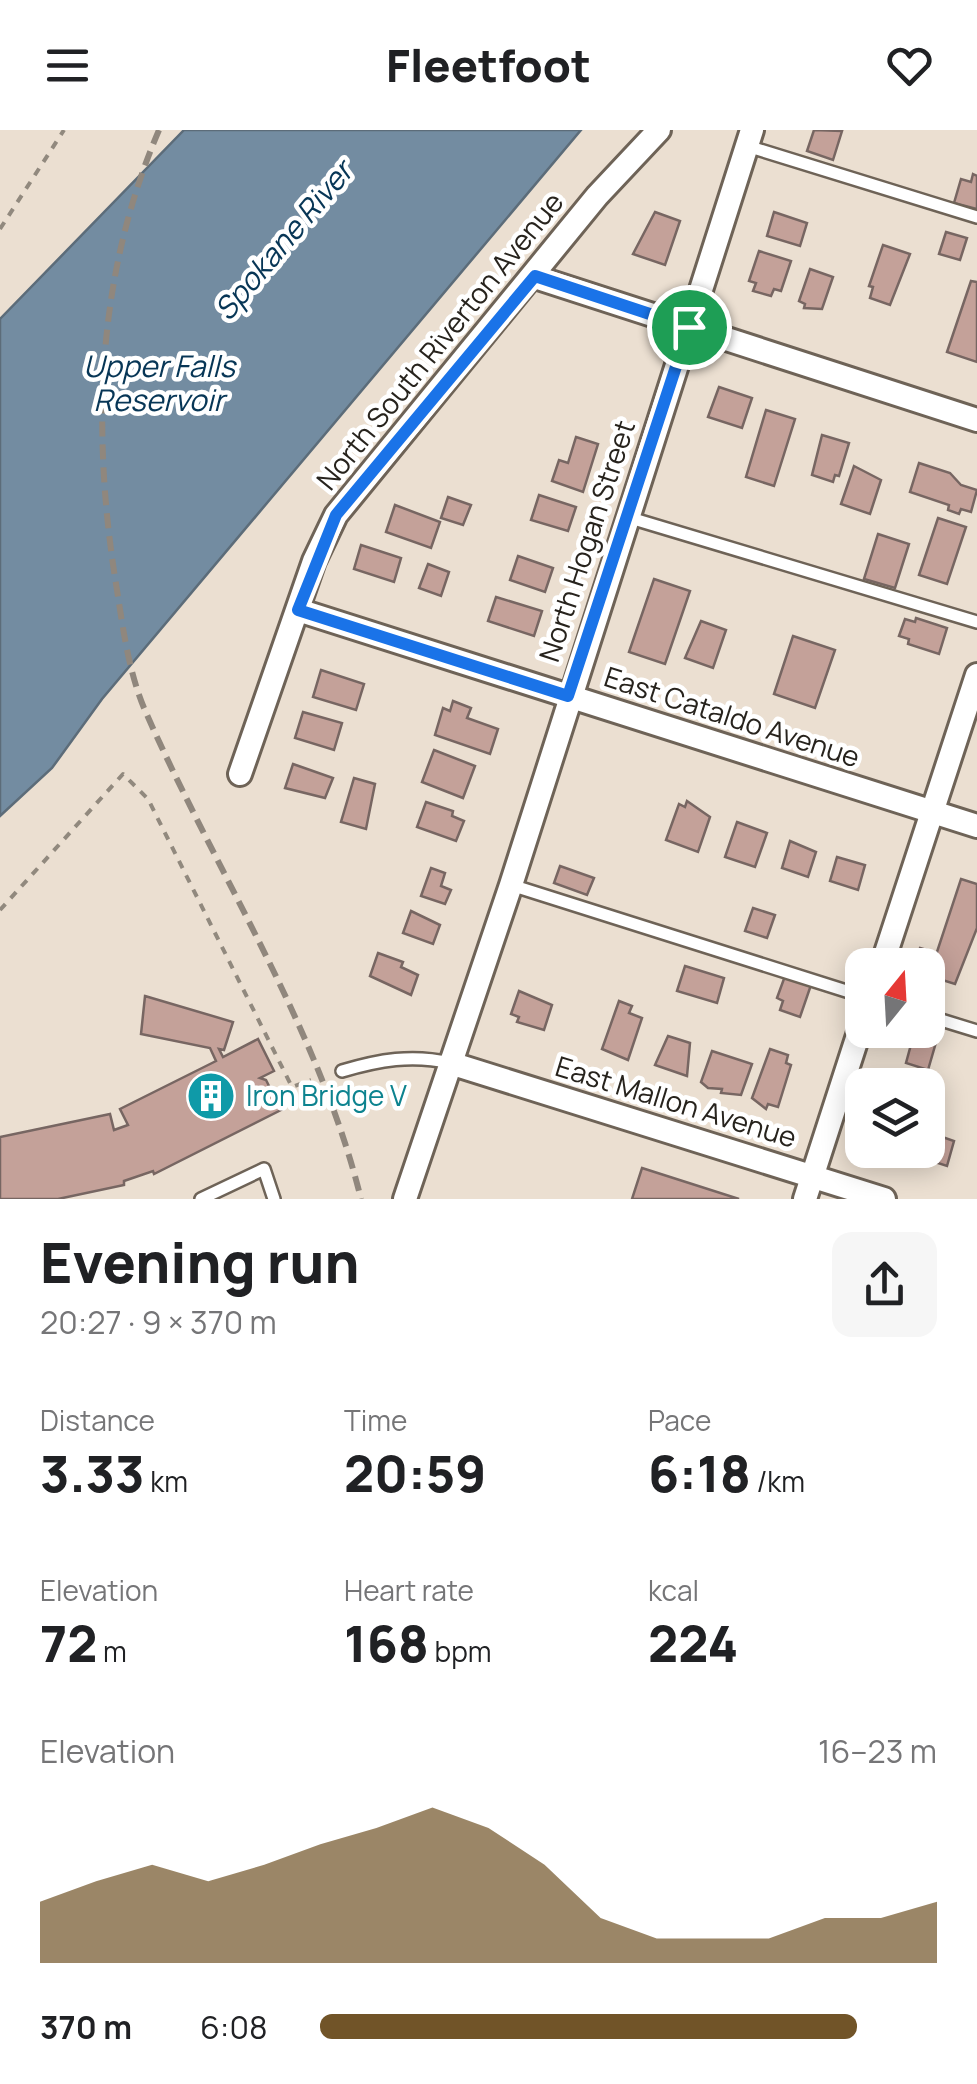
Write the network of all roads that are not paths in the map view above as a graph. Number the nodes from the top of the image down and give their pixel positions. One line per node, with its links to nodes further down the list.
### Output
1 (659, 130): 4 (street, North South Riverton Avenue)
2 (749, 138): 3 (lane); 5 (street, North Hogan Street)
3 (977, 217)
4 (535, 276): 5 (street); 8 (street, North South Riverton Avenue)
5 (689, 327): 6 (street); 7 (street, North Hogan Street)
6 (977, 420)
7 (626, 516): 9 (lane); 11 (street, North Hogan Street)
8 (298, 610): 11 (street, East Cataldo Avenue); 12 (street, North South Riverton Avenue)
9 (977, 622)
10 (977, 674): 13 (street)
11 (568, 696): 13 (street, East Cataldo Avenue); 15 (street, North Hogan Street)
12 (240, 774)
13 (932, 812): 14 (street, East Cataldo Avenue); 16 (street)
14 (977, 826)
15 (511, 884): 17 (lane); 21 (street, North Hogan Street)
16 (888, 948)
17 (845, 991)
18 (945, 1021): 19 (lane)
19 (977, 1031)
20 (854, 1048): 23 (street)
21 (450, 1064): 22 (lane); 23 (street, East Mallon Avenue); 26 (street, North Hogan Street)
22 (342, 1071)
23 (809, 1188): 27 (street, East Mallon Avenue)
24 (201, 1199): 25 (lane)
25 (274, 1199)
26 (406, 1199)
27 (884, 1199)

